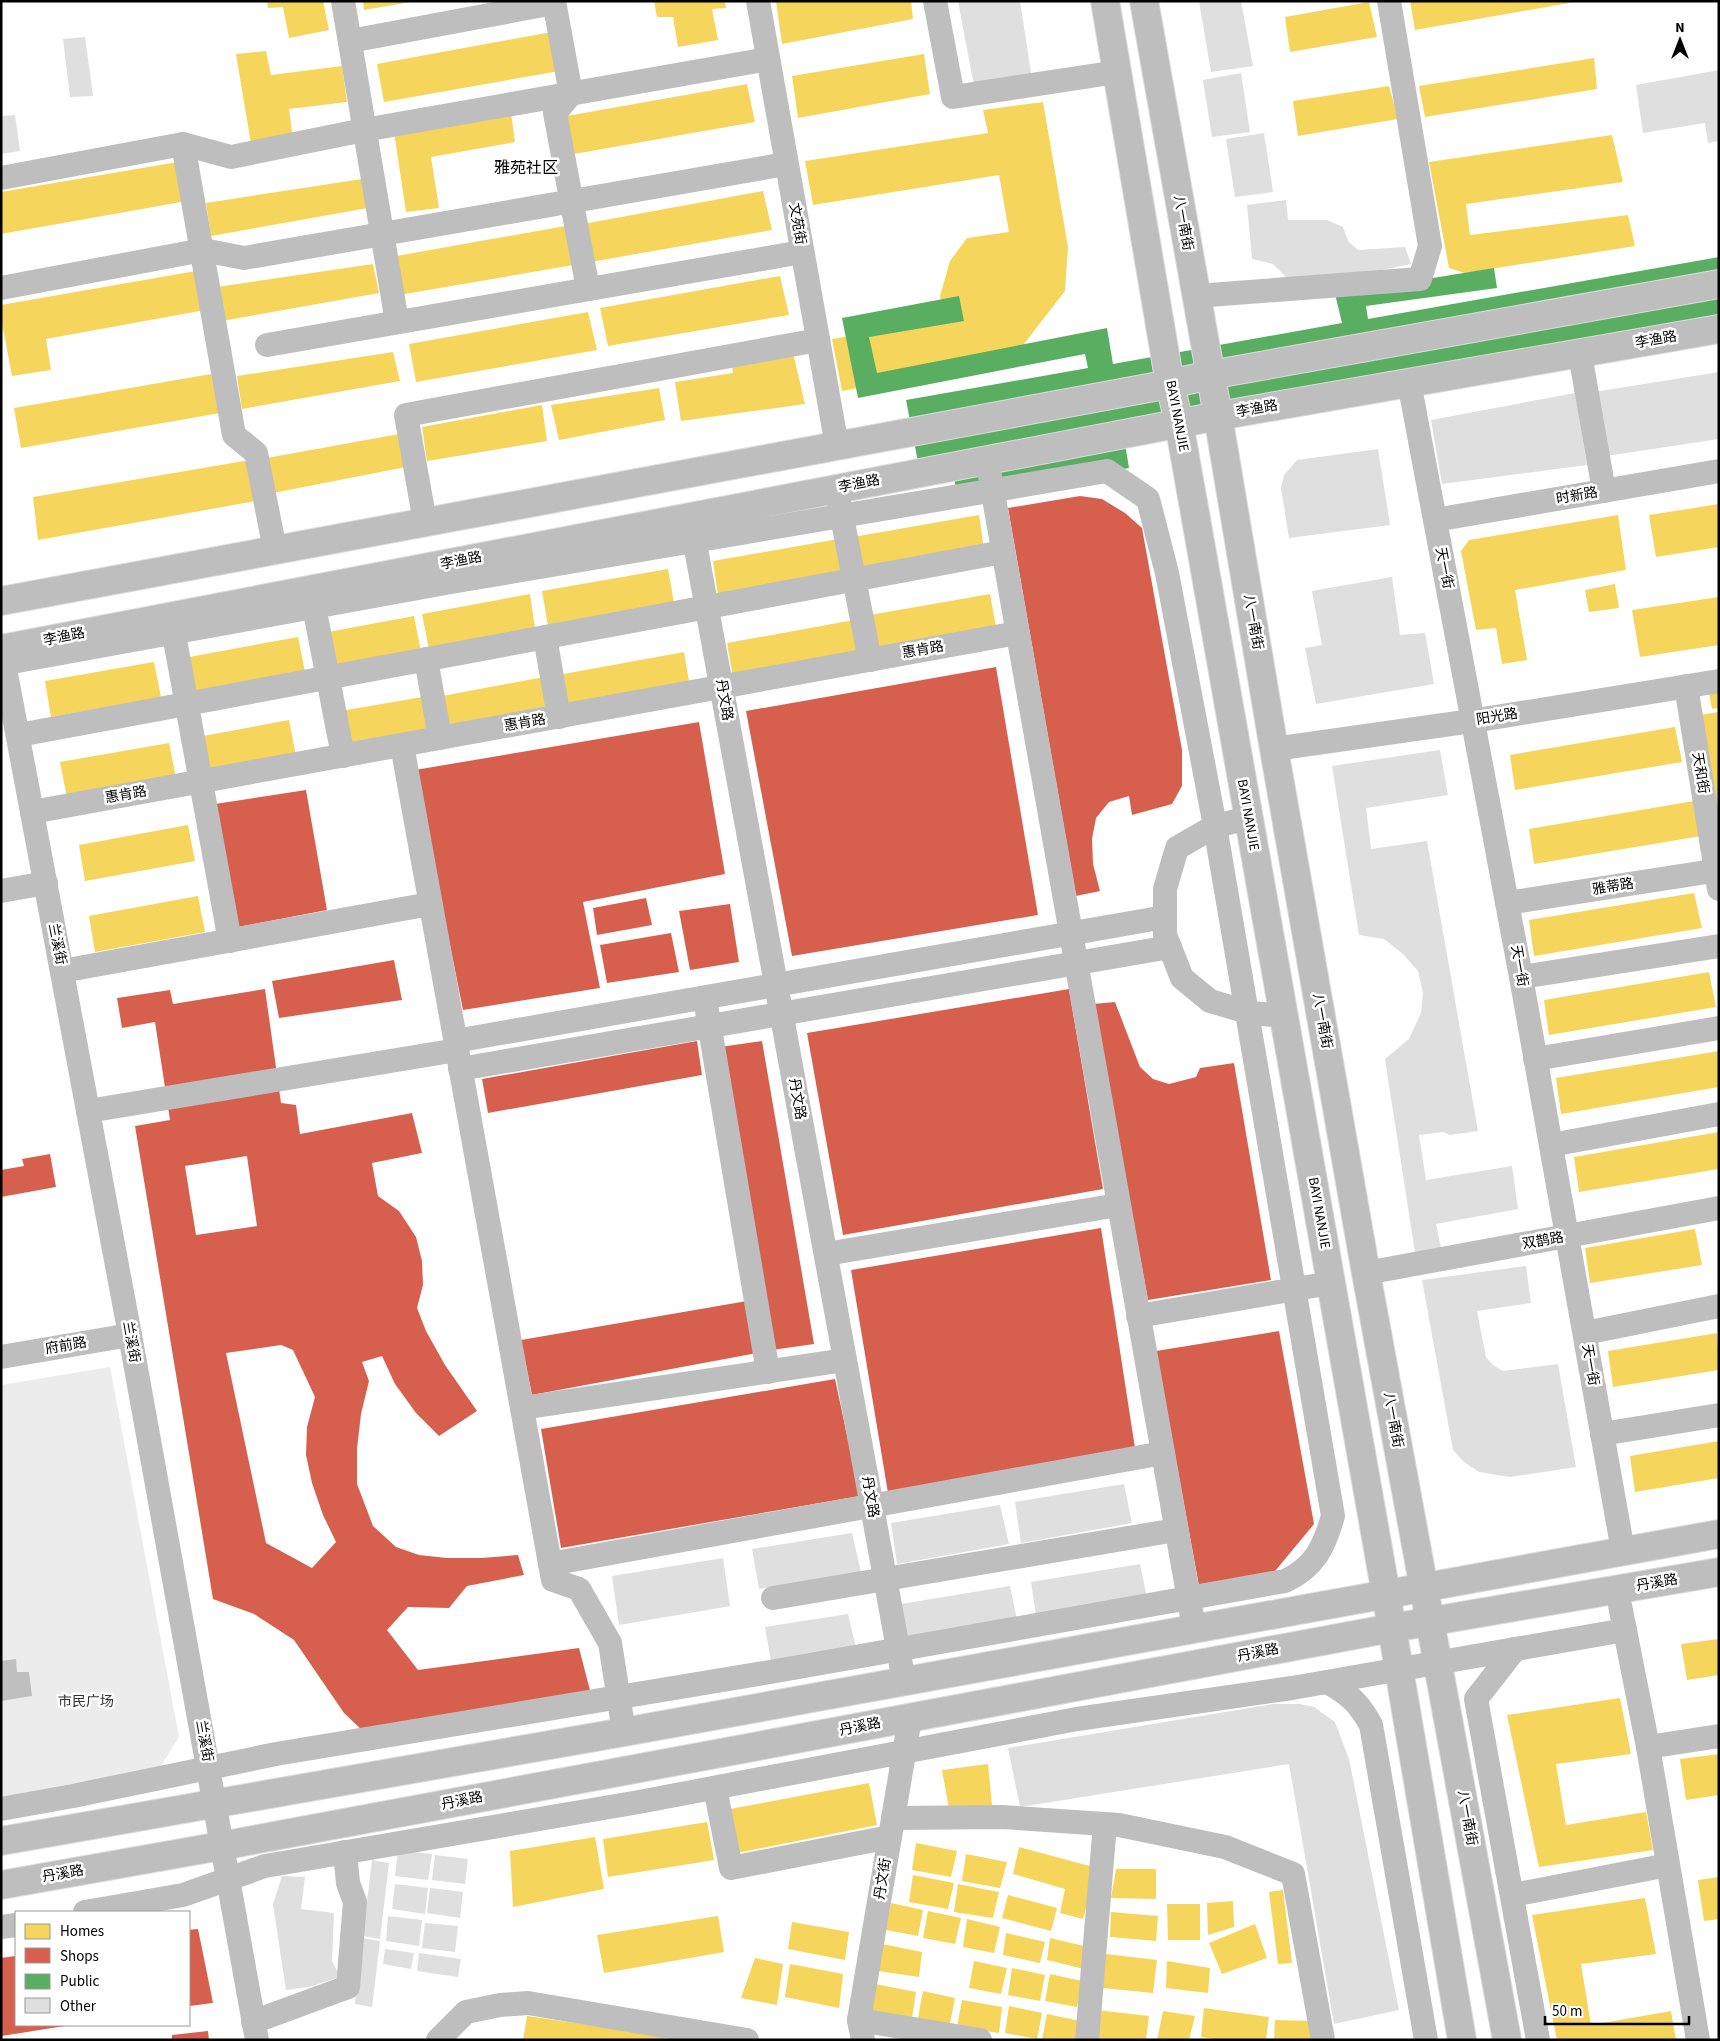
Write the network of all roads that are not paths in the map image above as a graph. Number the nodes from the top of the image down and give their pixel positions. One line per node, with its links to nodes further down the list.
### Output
1 (343, 1): 8 (street)
2 (758, 1): 9 (street, 文苑街)
3 (935, 1): 10 (street)
4 (1105, 1): 10 (main road, BAYI NANJIE)
5 (1144, 1): 23 (main road, 八一南街)
6 (1389, 1): 23 (street)
7 (554, 2): 8 (street); 11 (street)
8 (350, 41): 12 (street)
9 (768, 59): 11 (street); 14 (street, 文苑街)
10 (1117, 72): 31 (main road, BAYI NANJIE)
11 (570, 94): 12 (street); 16 (street)
12 (364, 130): 13 (street); 17 (street)
13 (183, 144): 15 (street); 18 (street)
14 (786, 164): 16 (street); 19 (street, 文苑街)
15 (1, 178)
16 (572, 202): 17 (street); 22 (street)
17 (382, 234): 18 (street); 24 (street)
18 (203, 250): 21 (street); 44 (street)
19 (802, 252): 22 (street); 26 (street, 文苑街)
20 (1719, 284): 29 (main road)
21 (1, 288)
22 (588, 289): 24 (street)
23 (1196, 296): 29 (main road, 八一南街)
24 (397, 322): 27 (street)
25 (1719, 329): 28 (main road, 李渔路)
26 (818, 340): 34 (street, 文苑街); 42 (street)
27 (267, 345)
28 (1580, 354): 30 (main road, 李渔路); 39 (street)
29 (1210, 375): 31 (main road); 32 (main road, 八一南街)
30 (1409, 382): 32 (main road, 李渔路); 41 (street, 天一街)
31 (1170, 384): 33 (main road, BAYI NANJIE); 34 (main road)
32 (1218, 416): 33 (main road, 李渔路); 66 (main road, 八一南街)
33 (1179, 423): 35 (main road, 李渔路); 70 (main road, BAYI NANJIE)
34 (836, 446): 42 (main road)
35 (988, 460): 37 (main road, 李渔路); 38 (street)
36 (1719, 471): 39 (street, 时新路)
37 (836, 489): 40 (street); 43 (main road, 李渔路)
38 (993, 490): 40 (street); 45 (street); 71 (street)
39 (1604, 491): 41 (street, 时新路)
40 (842, 516): 43 (street); 46 (street)
41 (1435, 520): 62 (street, 天一街)
42 (425, 522): 44 (main road)
43 (692, 529): 47 (main road, 李渔路); 49 (street, 丹文路)
44 (275, 550): 48 (main road)
45 (1004, 552): 46 (street); 51 (street)
46 (854, 580): 49 (street); 55 (street)
47 (312, 598): 50 (main road, 李渔路); 56 (street)
48 (1, 601)
49 (707, 607): 52 (street); 59 (street, 丹文路)
50 (172, 624): 53 (main road, 李渔路); 60 (street)
51 (1018, 633): 55 (street, 惠肯路); 78 (street)
52 (544, 637): 54 (street); 61 (street)
53 (2, 654): 63 (street, 兰溪街)
54 (426, 659): 56 (street); 64 (street)
55 (870, 660): 59 (street, 惠肯路)
56 (328, 677): 60 (street); 67 (street)
57 (1719, 681): 58 (street, 阳光路)
58 (1686, 686): 62 (street, 阳光路); 72 (street, 天和街)
59 (722, 687): 61 (street, 惠肯路); 85 (street, 丹文路)
60 (186, 704): 63 (street); 68 (street)
61 (558, 717): 64 (street, 惠肯路)
62 (1472, 721): 66 (street, 阳光路); 76 (street, 天一街)
63 (19, 735): 69 (street, 兰溪街)
64 (440, 738): 65 (street, 惠肯路)
65 (402, 745): 67 (street, 惠肯路); 75 (street)
66 (1274, 749): 101 (main road, 八一南街)
67 (344, 756): 68 (street, 惠肯路)
68 (201, 782): 69 (street, 惠肯路); 79 (street)
69 (32, 812): 73 (street, 兰溪街)
70 (1249, 818): 71 (street); 89 (main road, BAYI NANJIE)
71 (1215, 826): 77 (street); 87 (street)
72 (1718, 876): 76 (street, 雅蒂路)
73 (46, 883): 74 (street); 83 (street, 兰溪街)
74 (1, 891)
75 (430, 904): 79 (street); 92 (street)
76 (1507, 904): 84 (street, 天一街)
77 (1165, 917): 78 (street); 81 (street)
78 (1070, 934): 82 (street); 85 (street)
79 (230, 941): 83 (street)
80 (1719, 946): 84 (street)
81 (1170, 947): 82 (street); 87 (street)
82 (1075, 963): 88 (street); 97 (street)
83 (62, 971): 94 (street, 兰溪街)
84 (1521, 977): 93 (street, 天一街)
85 (776, 985): 86 (street); 88 (street, 丹文路)
86 (704, 997): 90 (street); 92 (street)
87 (1246, 1011): 89 (street); 103 (street)
88 (781, 1014): 90 (street); 100 (street, 丹文路)
89 (1284, 1016): 102 (main road, BAYI NANJIE)
90 (710, 1026): 92 (street); 110 (street)
91 (1719, 1028): 93 (street)
92 (457, 1053): 94 (street); 111 (street)
93 (1535, 1059): 96 (street, 天一街)
94 (88, 1111): 107 (street, 兰溪街)
95 (1719, 1114): 96 (street)
96 (1551, 1145): 99 (street, 天一街)
97 (1118, 1205): 100 (street); 105 (street)
98 (1718, 1213): 99 (street, 双鹊路)
99 (1568, 1236): 101 (street, 双鹊路); 106 (street, 天一街)
100 (826, 1254): 109 (street, 丹文路)
101 (1366, 1272): 122 (main road, 八一南街)
102 (1331, 1283): 103 (street); 124 (main road, BAYI NANJIE)
103 (1294, 1290): 105 (street); 126 (street)
104 (1719, 1306): 106 (street)
105 (1138, 1316): 114 (street)
106 (1585, 1333): 113 (street, 天一街)
107 (130, 1335): 108 (street, 府前路); 143 (street, 兰溪街)
108 (1, 1357)
109 (845, 1360): 110 (street); 115 (street, 丹文路)
110 (768, 1372): 111 (street)
111 (522, 1408): 119 (street)
112 (1719, 1415): 113 (street)
113 (1602, 1434): 118 (street, 天一街)
114 (1163, 1453): 115 (street); 116 (street)
115 (872, 1506): 119 (street); 121 (street, 丹文路)
116 (1176, 1530): 121 (street); 126 (street)
117 (1719, 1534): 118 (main road)
118 (1623, 1551): 122 (main road)
119 (550, 1564): 137 (street)
120 (1719, 1572): 123 (main road, 丹溪路)
121 (885, 1579): 125 (street); 132 (street, 丹文路)
122 (1424, 1587): 124 (main road); 127 (main road, 八一南街)
123 (1617, 1590): 127 (main road, 丹溪路); 130 (street)
124 (1386, 1594): 128 (main road); 129 (main road, BAYI NANJIE)
125 (773, 1598)
126 (1188, 1598): 128 (street); 132 (street)
127 (1431, 1622): 129 (main road, 丹溪路); 133 (main road, 八一南街)
128 (1194, 1628): 135 (main road)
129 (1392, 1628): 134 (main road); 138 (main road, 丹溪路)
130 (1625, 1630): 131 (street); 141 (street)
131 (1515, 1649): 133 (street); 155 (street)
132 (898, 1650): 135 (street, 丹文路); 137 (street)
133 (1438, 1662): 134 (street); 169 (main road, 八一南街)
134 (1399, 1670): 136 (street); 168 (main road)
135 (904, 1681): 139 (main road)
136 (1327, 1682): 142 (street); 167 (street)
137 (619, 1698): 139 (street); 143 (street)
138 (910, 1718): 142 (street, 丹文街); 150 (main road, 丹溪路)
139 (624, 1732): 145 (main road)
140 (1719, 1736): 141 (street)
141 (1648, 1747): 152 (street)
142 (904, 1752): 144 (street); 148 (street, 丹文街)
143 (209, 1768): 145 (street, 兰溪街); 146 (street)
144 (715, 1788): 148 (street); 151 (street)
145 (215, 1805): 149 (main road); 150 (street, 兰溪街)
146 (1, 1808)
147 (1105, 1824): 148 (street); 165 (street); 166 (street)
148 (891, 1827): 159 (street, 丹文街)
149 (1, 1841)
150 (221, 1846): 153 (street, 兰溪街); 154 (main road, 丹溪路)
151 (345, 1852): 153 (street); 160 (street)
152 (1668, 1865): 155 (street); 171 (street)
153 (227, 1879): 156 (street); 160 (street, 兰溪街)
154 (1, 1885)
155 (1512, 1895): 170 (street)
156 (91, 1911)
157 (15, 1925): 158 (street)
158 (1, 1927)
159 (861, 2030): 164 (street)
160 (255, 2031)
161 (679, 2034): 162 (street); 163 (street)
162 (438, 2040)
163 (747, 2040)
164 (980, 2040)
165 (1087, 2040)
166 (1323, 2040)
167 (1426, 2040)
168 (1462, 2040)
169 (1507, 2040)
170 (1538, 2040)
171 (1698, 2040)

